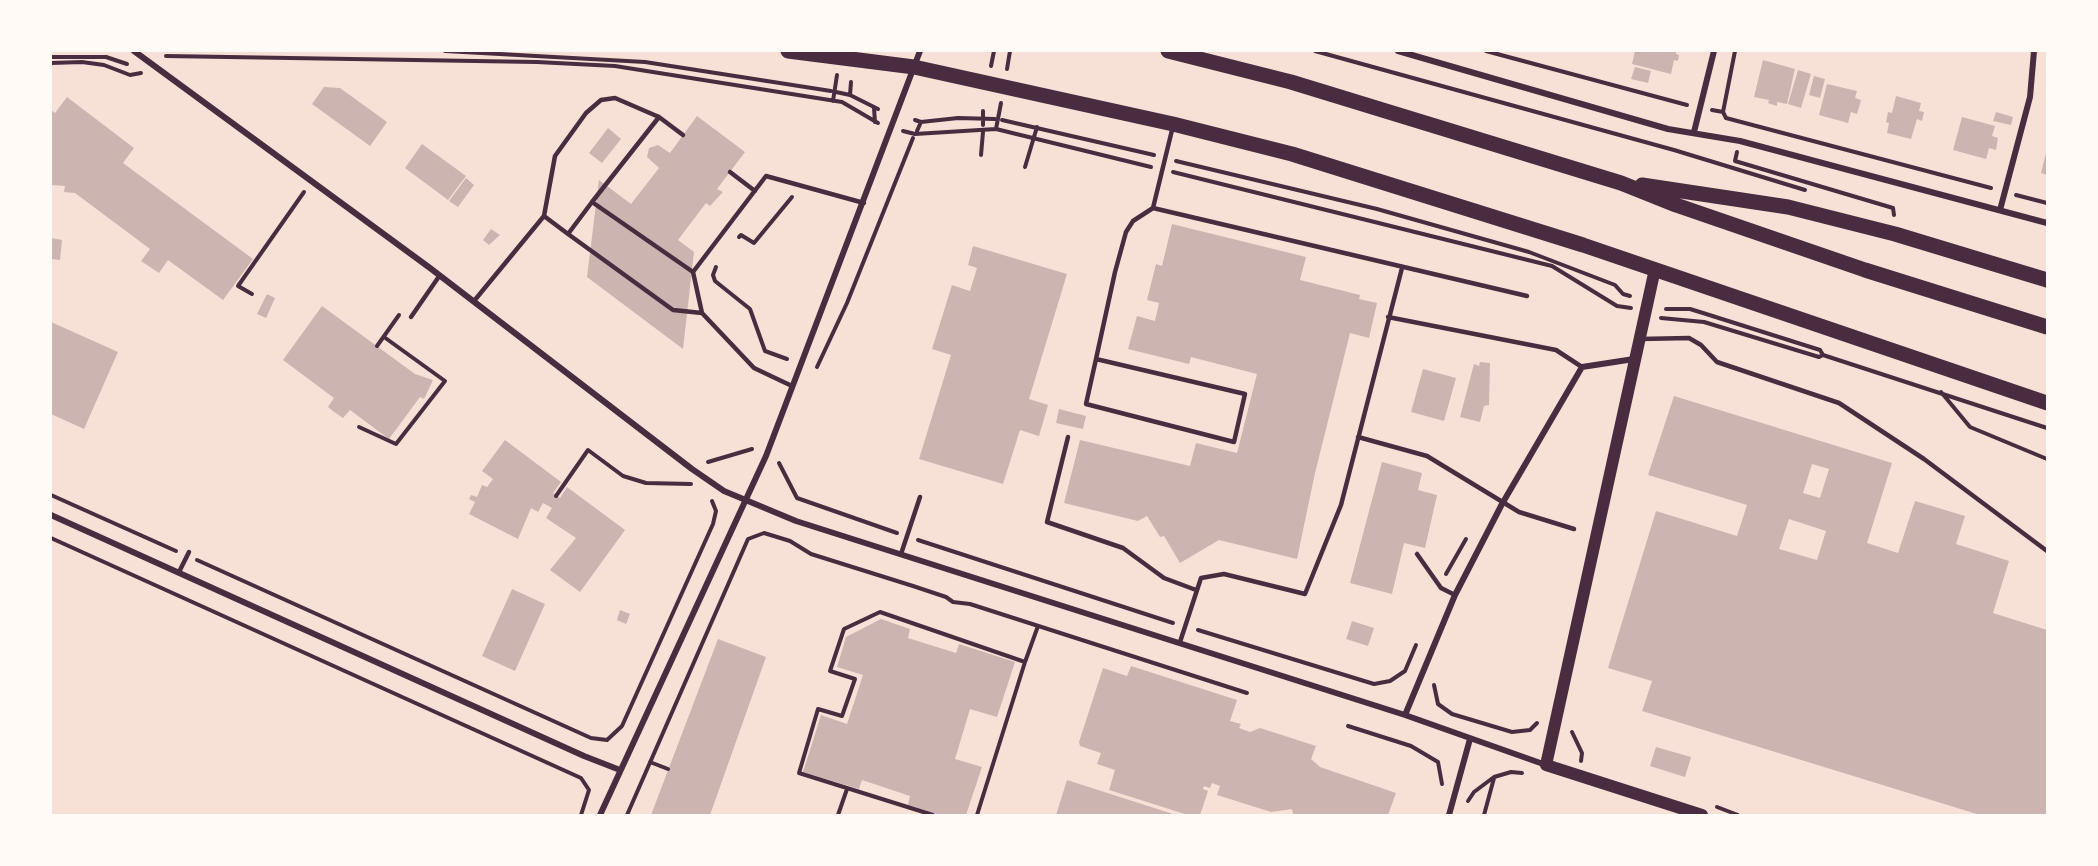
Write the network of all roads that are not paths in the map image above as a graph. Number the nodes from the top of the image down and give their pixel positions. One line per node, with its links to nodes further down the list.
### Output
1 (134, 51): 26 (street)
2 (788, 51): 8 (main road)
3 (920, 51): 8 (street)
4 (1168, 51): 14 (main road)
5 (1398, 51): 11 (street)
6 (1714, 51): 11 (street)
7 (2034, 51): 19 (street)
8 (914, 67): 10 (main road); 17 (street)
9 (659, 117): 12 (lane); 16 (lane); 20 (lane)
10 (1173, 124): 18 (lane); 24 (main road)
11 (1694, 132): 19 (street)
12 (683, 135)
13 (730, 172): 15 (lane)
14 (1621, 183): 27 (main road); 33 (main road)
15 (755, 190): 17 (lane); 25 (lane)
16 (592, 202): 22 (lane); 25 (lane)
17 (864, 203): 38 (street)
18 (1153, 208): 23 (lane); 35 (lane)
19 (2000, 210): 21 (street)
20 (544, 216): 22 (lane); 29 (lane)
21 (2047, 223)
22 (568, 234): 30 (lane)
23 (1401, 268): 28 (lane); 32 (lane)
24 (1655, 269): 34 (main road); 39 (main road)
25 (693, 272): 30 (lane)
26 (440, 275): 29 (street); 31 (lane)
27 (2047, 280)
28 (1527, 296)
29 (474, 301): 43 (street)
30 (702, 313): 38 (lane)
31 (411, 317)
32 (1388, 318): 37 (lane); 41 (lane)
33 (2047, 327)
34 (1640, 339): 36 (main road); 47 (lane)
35 (1096, 359): 35 (lane)
36 (1635, 359): 37 (street); 57 (main road)
37 (1582, 367): 44 (street)
38 (792, 386): 43 (street)
39 (2047, 404)
40 (1068, 437): 52 (lane)
41 (1358, 437): 44 (lane); 52 (lane)
42 (920, 498): 49 (lane)
43 (746, 501): 49 (street); 58 (street)
44 (1502, 504): 46 (lane); 53 (street)
45 (51, 515): 51 (street)
46 (1574, 529)
47 (2047, 551)
48 (189, 552): 51 (lane)
49 (902, 554): 54 (street)
50 (1417, 554): 53 (lane)
51 (179, 572): 58 (street)
52 (1196, 590): 54 (lane)
53 (1455, 595): 55 (street)
54 (1180, 642): 55 (street)
55 (1405, 715): 56 (street)
56 (1470, 739): 57 (street); 60 (street)
57 (1546, 765): 61 (main road)
58 (620, 770): 59 (street)
59 (600, 815)
60 (1449, 815)
61 (1702, 815)

